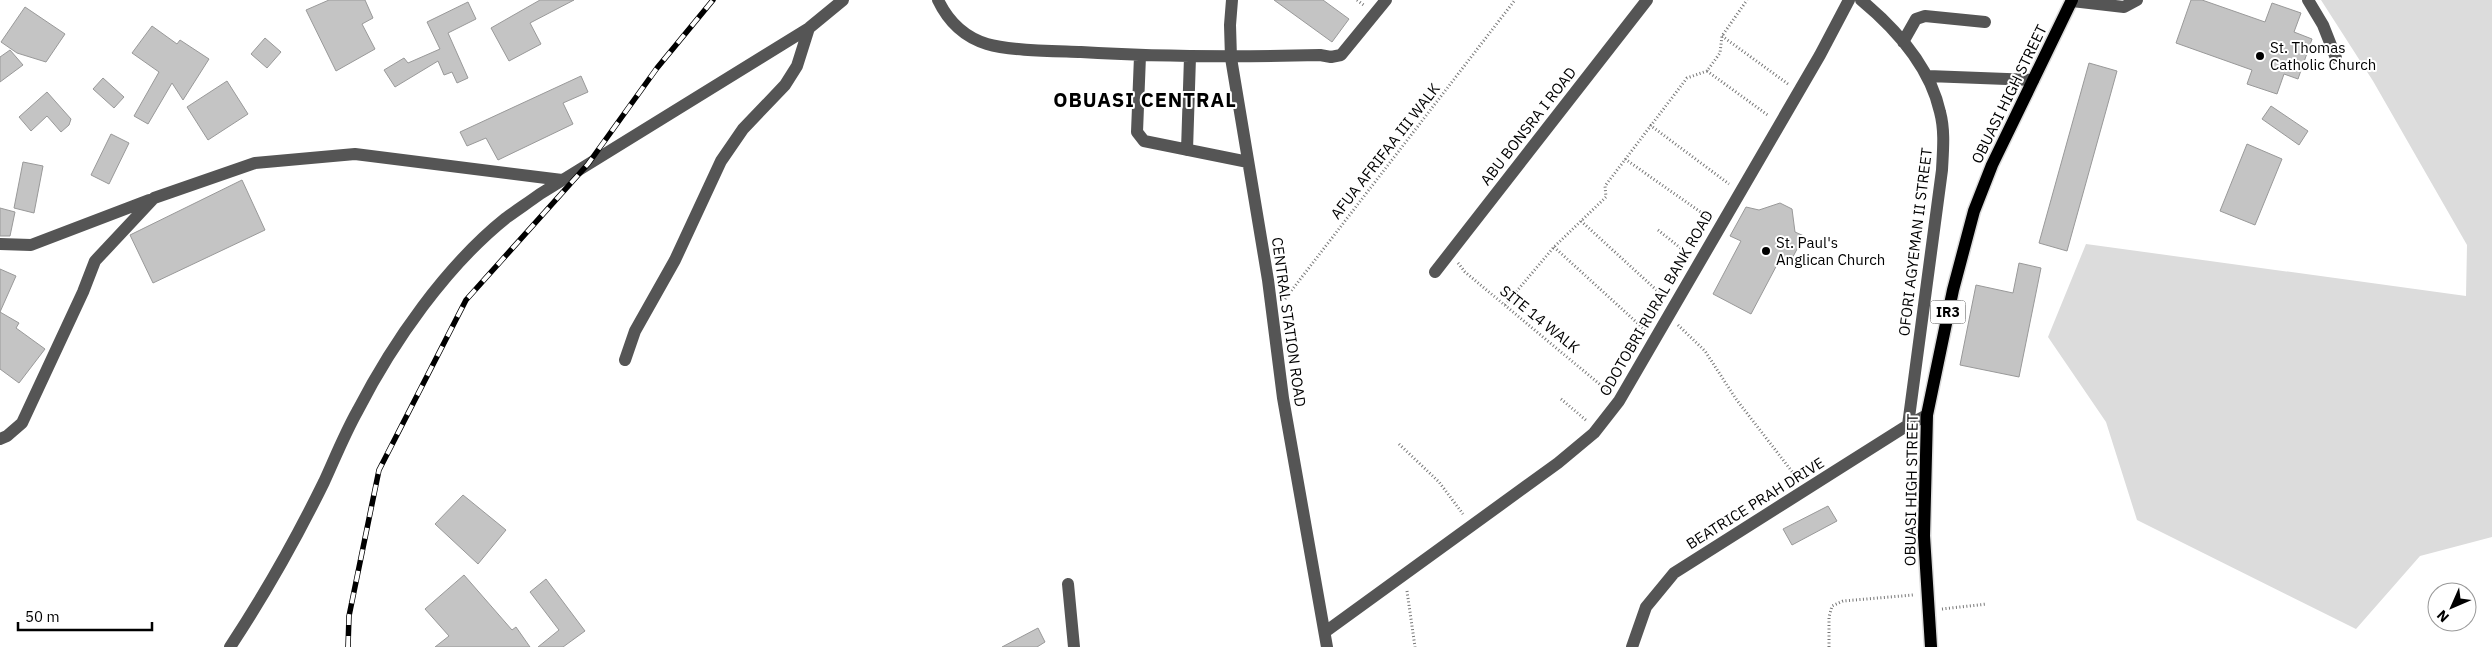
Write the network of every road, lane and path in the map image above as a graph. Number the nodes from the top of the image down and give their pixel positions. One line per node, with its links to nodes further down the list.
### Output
1 (843, 0): 14 (street)
2 (938, 0): 17 (street)
3 (1232, 0): 19 (street, CENTRAL STATION ROAD)
4 (1386, 0): 19 (street)
5 (1515, 0): 43 (path, AFUA AFRIFAA III WALK)
6 (1647, 0): 38 (street, ABU BONSRA I ROAD)
7 (1747, 0): 15 (path)
8 (1849, 0): 24 (street, ODOTOBRI RURAL BANK ROAD)
9 (1861, 0): 16 (street, OFORI AGYEMAN II STREET)
10 (2072, 0): 11 (street); 23 (main road, OBUASI HIGH STREET / IR3)
11 (2137, 0)
12 (2308, 0): 20 (street)
13 (1985, 22): 16 (street)
14 (809, 28): 30 (street); 46 (street)
15 (1722, 36): 21 (path); 24 (path)
16 (1903, 42): 22 (street, OFORI AGYEMAN II STREET)
17 (1140, 56): 18 (street); 27 (street)
18 (1190, 57): 19 (street); 27 (street)
19 (1231, 58): 29 (street, CENTRAL STATION ROAD)
20 (2336, 58)
21 (1707, 71): 25 (path); 26 (path)
22 (1928, 76): 23 (street); 50 (street, OFORI AGYEMAN II STREET)
23 (2033, 80): 49 (main road, OBUASI HIGH STREET / IR3)
24 (1799, 91): 25 (street, ODOTOBRI RURAL BANK ROAD)
25 (1780, 124): 31 (street, ODOTOBRI RURAL BANK ROAD)
26 (1650, 125): 28 (path); 31 (path)
27 (1187, 150): 29 (street)
28 (1625, 158): 33 (path); 34 (path)
29 (1248, 162): 43 (street, CENTRAL STATION ROAD)
30 (562, 180): 32 (street); 62 (street)
31 (1739, 192): 34 (street, ODOTOBRI RURAL BANK ROAD)
32 (154, 198): 36 (street); 52 (street)
33 (1581, 222): 37 (path); 42 (path)
34 (1720, 226): 39 (street, ODOTOBRI RURAL BANK ROAD)
35 (1658, 230): 39 (path)
36 (0, 244)
37 (1554, 248): 41 (path); 45 (path)
38 (1449, 253): 40 (street, ABU BONSRA I ROAD); 41 (path, SITE 14 WALK)
39 (1698, 262): 42 (street, ODOTOBRI RURAL BANK ROAD)
40 (1435, 272)
41 (1505, 305): 48 (path, SITE 14 WALK)
42 (1673, 306): 44 (street, ODOTOBRI RURAL BANK ROAD)
43 (1272, 316): 61 (street, CENTRAL STATION ROAD)
44 (1666, 318): 45 (street, ODOTOBRI RURAL BANK ROAD); 54 (path)
45 (1654, 339): 48 (street, ODOTOBRI RURAL BANK ROAD)
46 (625, 360)
47 (1561, 399): 51 (path)
48 (1619, 400): 51 (street, ODOTOBRI RURAL BANK ROAD)
49 (1927, 415): 50 (street, BEATRICE PRAH DRIVE); 58 (main road, OBUASI HIGH STREET / IR3)
50 (1908, 425): 54 (street, BEATRICE PRAH DRIVE)
51 (1597, 429): 55 (street, ODOTOBRI RURAL BANK ROAD)
52 (0, 439)
53 (1399, 444): 55 (path)
54 (1806, 490): 66 (street, BEATRICE PRAH DRIVE)
55 (1472, 527): 56 (street, ODOTOBRI RURAL BANK ROAD)
56 (1405, 576): 61 (street, ODOTOBRI RURAL BANK ROAD); 65 (path)
57 (1068, 584): 63 (street)
58 (1928, 594): 60 (main road, OBUASI HIGH STREET / IR3); 67 (path)
59 (1987, 604): 60 (path)
60 (1929, 610): 68 (main road, OBUASI HIGH STREET / IR3)
61 (1325, 632): 64 (street, CENTRAL STATION ROAD)
62 (230, 647)
63 (1074, 647)
64 (1327, 647)
65 (1415, 647)
66 (1632, 647)
67 (1829, 647)
68 (1931, 647)

